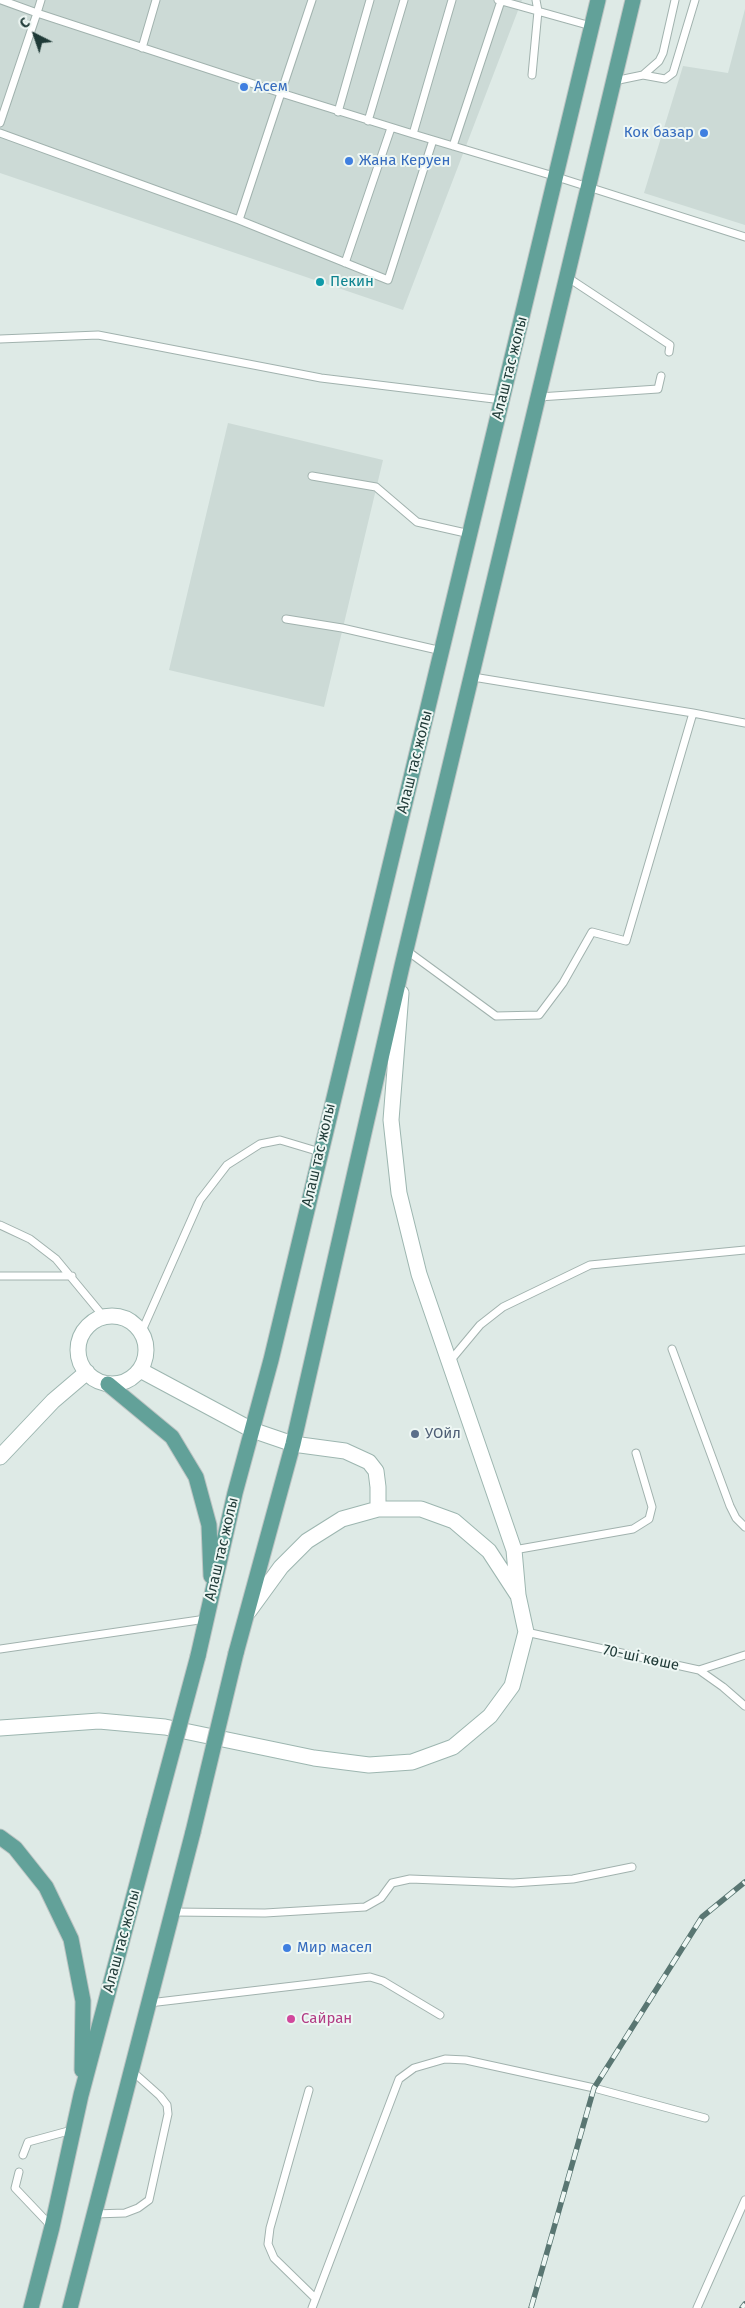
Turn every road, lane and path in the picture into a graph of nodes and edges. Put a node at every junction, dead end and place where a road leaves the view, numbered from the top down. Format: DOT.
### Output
graph roads {
  1 [pos="1,0"];
  2 [pos="41,0"];
  3 [pos="156,0"];
  4 [pos="312,0"];
  5 [pos="370,0"];
  6 [pos="404,0"];
  7 [pos="452,0"];
  8 [pos="499,0"];
  9 [pos="536,0"];
  10 [pos="598,0"];
  11 [pos="633,0"];
  12 [pos="675,0"];
  13 [pos="694,0"];
  14 [pos="538,11"];
  15 [pos="37,13"];
  16 [pos="591,26"];
  17 [pos="142,48"];
  18 [pos="643,75"];
  19 [pos="532,76"];
  20 [pos="614,81"];
  21 [pos="281,93"];
  22 [pos="338,112"];
  23 [pos="368,121"];
  24 [pos="0,123"];
  25 [pos="391,128"];
  26 [pos="0,133"];
  27 [pos="413,134"];
  28 [pos="434,140"];
  29 [pos="453,146"];
  30 [pos="556,177"];
  31 [pos="590,189"];
  32 [pos="239,220"];
  33 [pos="745,237"];
  34 [pos="345,263"];
  35 [pos="567,277"];
  36 [pos="0,338"];
  37 [pos="669,352"];
  38 [pos="661,376"];
  39 [pos="539,397"];
  40 [pos="502,400"];
  41 [pos="312,476"];
  42 [pos="470,534"];
  43 [pos="286,618"];
  44 [pos="442,651"];
  45 [pos="473,677"];
  46 [pos="693,713"];
  47 [pos="745,723"];
  48 [pos="406,950"];
  49 [pos="402,966"];
  50 [pos="320,1152"];
  51 [pos="0,1224"];
  52 [pos="745,1250"];
  53 [pos="0,1276"];
  54 [pos="72,1276"];
  55 [pos="104,1317"];
  56 [pos="141,1333"];
  57 [pos="672,1349"];
  58 [pos="450,1362"];
  59 [pos="140,1370"];
  60 [pos="86,1372"];
  61 [pos="108,1384"];
  62 [pos="252,1430"];
  63 [pos="294,1444"];
  64 [pos="636,1453"];
  65 [pos="0,1457"];
  66 [pos="378,1509"];
  67 [pos="745,1527"];
  68 [pos="514,1550"];
  69 [pos="518,1595"];
  70 [pos="211,1597"];
  71 [pos="249,1611"];
  72 [pos="206,1619"];
  73 [pos="526,1632"];
  74 [pos="0,1649"];
  75 [pos="745,1655"];
  76 [pos="698,1670"];
  77 [pos="745,1706"];
  78 [pos="0,1728"];
  79 [pos="0,1837"];
  80 [pos="632,1867"];
  81 [pos="173,1912"];
  82 [pos="149,2003"];
  83 [pos="440,2016"];
  84 [pos="132,2071"];
  85 [pos="309,2090"];
  86 [pos="81,2095"];
  87 [pos="705,2118"];
  88 [pos="75,2130"];
  89 [pos="24,2155"];
  90 [pos="19,2172"];
  91 [pos="745,2200"];
  92 [pos="94,2214"];
  93 [pos="52,2227"];
  94 [pos="316,2298"];
  95 [pos="31,2308"];
  96 [pos="70,2308"];
  97 [pos="312,2308"];
  98 [pos="697,2308"];
  1 -- 15 [label="lane"];
  2 -- 15 [label="lane"];
  3 -- 17 [label="lane"];
  4 -- 21 [label="lane"];
  5 -- 22 [label="lane"];
  6 -- 23 [label="lane"];
  7 -- 27 [label="lane"];
  8 -- 14 [label="lane"];
  8 -- 29 [label="lane"];
  9 -- 14 [label="lane"];
  10 -- 16 [label="main road, Алаш тас жолы"];
  11 -- 20 [label="main road"];
  12 -- 18 [label="lane"];
  13 -- 18 [label="lane"];
  14 -- 16 [label="lane"];
  14 -- 19 [label="lane"];
  15 -- 17 [label="lane"];
  15 -- 24 [label="lane"];
  16 -- 30 [label="main road, Алаш тас жолы"];
  17 -- 21 [label="lane"];
  18 -- 20 [label="lane"];
  20 -- 31 [label="main road"];
  21 -- 22 [label="lane"];
  21 -- 32 [label="lane"];
  22 -- 23 [label="lane"];
  23 -- 25 [label="lane"];
  25 -- 27 [label="lane"];
  25 -- 34 [label="lane"];
  26 -- 32 [label="lane"];
  27 -- 28 [label="lane"];
  28 -- 29 [label="lane"];
  28 -- 34 [label="lane"];
  29 -- 30 [label="lane"];
  30 -- 31 [label="lane"];
  30 -- 40 [label="main road, Алаш тас жолы"];
  31 -- 33 [label="lane"];
  31 -- 35 [label="main road"];
  32 -- 34 [label="lane"];
  35 -- 37 [label="lane"];
  35 -- 39 [label="main road"];
  36 -- 40 [label="lane"];
  38 -- 39 [label="lane"];
  39 -- 45 [label="main road"];
  40 -- 42 [label="main road, Алаш тас жолы"];
  41 -- 42 [label="lane"];
  42 -- 44 [label="main road, Алаш тас жолы"];
  43 -- 44 [label="lane"];
  44 -- 50 [label="main road, Алаш тас жолы"];
  45 -- 46 [label="lane"];
  45 -- 48 [label="main road"];
  46 -- 47 [label="lane"];
  46 -- 48 [label="lane"];
  48 -- 49 [label="main road"];
  49 -- 58 [label="main road"];
  49 -- 63 [label="main road"];
  50 -- 56 [label="lane"];
  50 -- 62 [label="main road, Алаш тас жолы"];
  51 -- 54 [label="lane"];
  52 -- 58 [label="lane"];
  53 -- 54 [label="lane"];
  54 -- 55 [label="lane"];
  55 -- 56 [label="main road"];
  55 -- 60 [label="main road"];
  56 -- 59 [label="main road"];
  57 -- 67 [label="lane"];
  58 -- 68 [label="main road"];
  59 -- 61 [label="main road"];
  59 -- 62 [label="main road"];
  60 -- 61 [label="main road"];
  60 -- 65 [label="main road"];
  61 -- 70 [label="main road"];
  62 -- 63 [label="main road"];
  62 -- 70 [label="main road, Алаш тас жолы"];
  63 -- 66 [label="main road"];
  63 -- 71 [label="main road"];
  64 -- 68 [label="lane"];
  66 -- 69 [label="main road"];
  66 -- 71 [label="main road"];
  68 -- 69 [label="main road"];
  69 -- 73 [label="main road"];
  70 -- 72 [label="main road, Алаш тас жолы"];
  71 -- 81 [label="main road, bridge"];
  72 -- 74 [label="lane"];
  72 -- 86 [label="main road, Алаш тас жолы, bridge"];
  73 -- 76 [label="lane, 70-ші көше"];
  73 -- 78 [label="main road"];
  75 -- 76 [label="lane"];
  76 -- 77 [label="lane, 70-ші көше"];
  79 -- 86 [label="main road"];
  80 -- 81 [label="lane"];
  81 -- 82 [label="main road"];
  82 -- 83 [label="lane"];
  82 -- 84 [label="main road"];
  84 -- 92 [label="main road"];
  84 -- 92 [label="lane"];
  85 -- 94 [label="lane"];
  86 -- 88 [label="main road, Алаш тас жолы"];
  87 -- 94 [label="lane"];
  88 -- 89 [label="lane"];
  88 -- 93 [label="main road, Алаш тас жолы"];
  90 -- 93 [label="lane"];
  91 -- 98 [label="lane"];
  92 -- 96 [label="main road"];
  93 -- 95 [label="main road, Алаш тас жолы"];
  94 -- 97 [label="lane"];
}
